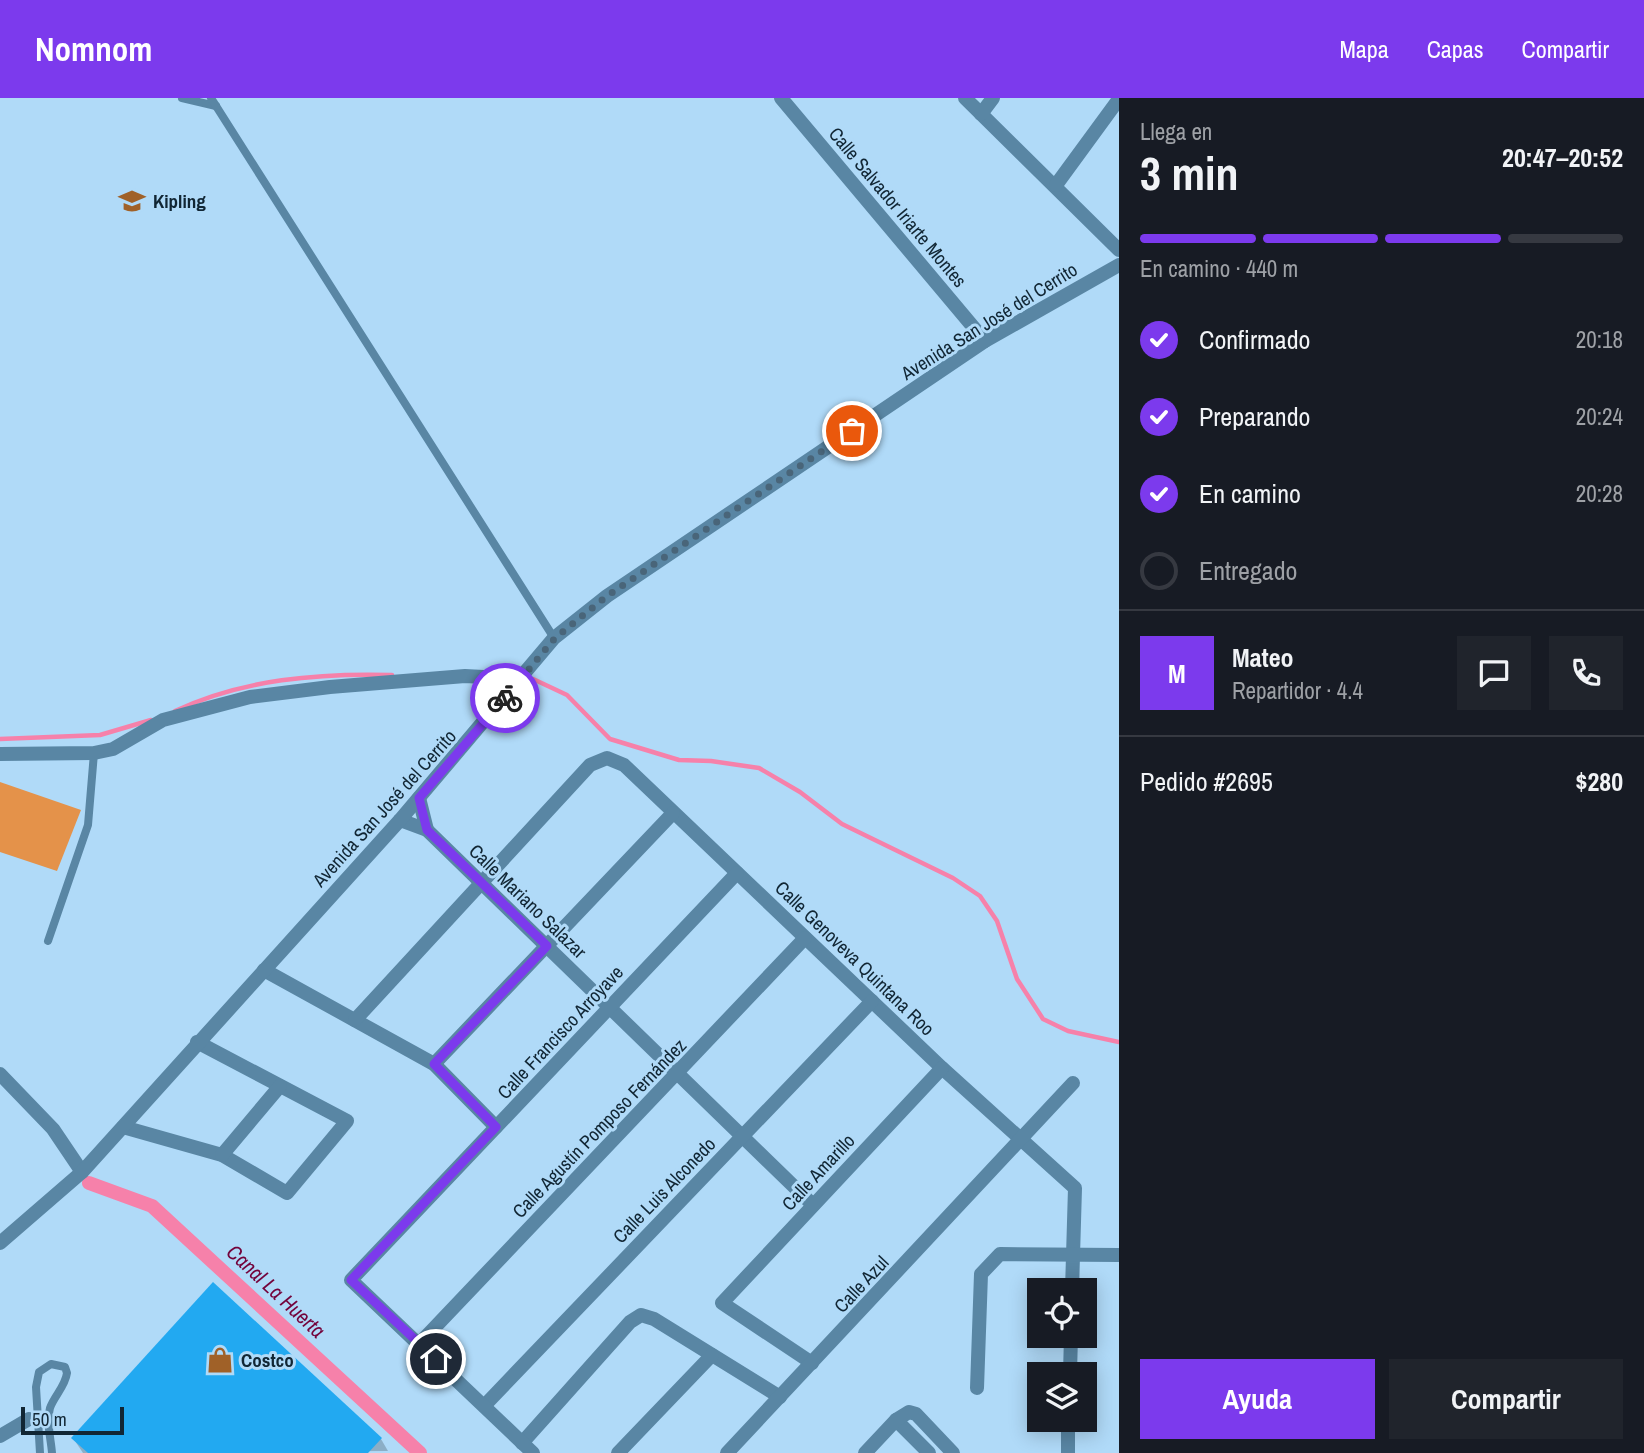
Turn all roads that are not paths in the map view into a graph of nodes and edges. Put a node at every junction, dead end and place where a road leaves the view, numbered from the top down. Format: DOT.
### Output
graph roads {
  1 [pos="182,98"];
  2 [pos="211,98"];
  3 [pos="781,98"];
  4 [pos="965,98"];
  5 [pos="993,98"];
  6 [pos="1119,99"];
  7 [pos="216,106"];
  8 [pos="981,114"];
  9 [pos="1056,185"];
  10 [pos="1119,250"];
  11 [pos="1119,265"];
  12 [pos="985,341"];
  13 [pos="555,638"];
  14 [pos="514,686"];
  15 [pos="94,753"];
  16 [pos="0,754"];
  17 [pos="419,798"];
  18 [pos="673,813"];
  19 [pos="400,820"];
  20 [pos="427,830"];
  21 [pos="737,873"];
  22 [pos="481,882"];
  23 [pos="805,938"];
  24 [pos="48,941"];
  25 [pos="547,946"];
  26 [pos="264,970"];
  27 [pos="872,1001"];
  28 [pos="610,1007"];
  29 [pos="355,1020"];
  30 [pos="197,1042"];
  31 [pos="434,1064"];
  32 [pos="942,1068"];
  33 [pos="677,1073"];
  34 [pos="0,1074"];
  35 [pos="1073,1083"];
  36 [pos="279,1086"];
  37 [pos="123,1127"];
  38 [pos="496,1127"];
  39 [pos="742,1136"];
  40 [pos="1022,1140"];
  41 [pos="222,1155"];
  42 [pos="82,1172"];
  43 [pos="813,1205"];
  44 [pos="0,1243"];
  45 [pos="1073,1255"];
  46 [pos="1119,1255"];
  47 [pos="1072,1278"];
  48 [pos="419,1343"];
  49 [pos="712,1355"];
  50 [pos="812,1363"];
  51 [pos="977,1388"];
  52 [pos="780,1397"];
  53 [pos="485,1405"];
  54 [pos="29,1419"];
  55 [pos="897,1420"];
  56 [pos="1069,1432"];
  57 [pos="0,1436"];
  58 [pos="527,1448"];
  59 [pos="40,1453"];
  60 [pos="52,1453"];
  61 [pos="618,1453"];
  62 [pos="727,1453"];
  63 [pos="865,1453"];
  64 [pos="929,1453"];
  65 [pos="953,1453"];
  66 [pos="1068,1453"];
  1 -- 7 [label="lane"];
  2 -- 7 [label="lane"];
  3 -- 12 [label="street, Calle Salvador Iriarte Montes"];
  4 -- 8 [label="street"];
  5 -- 8 [label="street"];
  6 -- 9 [label="street"];
  7 -- 13 [label="lane"];
  8 -- 9 [label="street"];
  9 -- 10 [label="street"];
  11 -- 12 [label="street, Avenida San José del Cerrito"];
  12 -- 13 [label="street, Avenida San José del Cerrito"];
  13 -- 14 [label="street, Avenida San José del Cerrito"];
  14 -- 15 [label="street"];
  14 -- 17 [label="street, Avenida San José del Cerrito"];
  15 -- 16 [label="street"];
  15 -- 24 [label="lane"];
  17 -- 19 [label="street, Avenida San José del Cerrito"];
  17 -- 20 [label="street"];
  18 -- 21 [label="street, Calle Genoveva Quintana Roo"];
  18 -- 22 [label="street, Calle Genoveva Quintana Roo"];
  18 -- 25 [label="street"];
  19 -- 20 [label="street, Calle Mariano Salazar"];
  19 -- 26 [label="street, Avenida San José del Cerrito"];
  20 -- 22 [label="street, Calle Mariano Salazar"];
  21 -- 23 [label="street, Calle Genoveva Quintana Roo"];
  21 -- 28 [label="street, Calle Francisco Arroyave"];
  22 -- 25 [label="street, Calle Mariano Salazar"];
  22 -- 29 [label="street"];
  23 -- 27 [label="street, Calle Genoveva Quintana Roo"];
  23 -- 33 [label="street, Calle Agustín Pomposo Fernández"];
  25 -- 28 [label="street, Calle Mariano Salazar"];
  25 -- 31 [label="street"];
  26 -- 29 [label="street"];
  26 -- 30 [label="street, Avenida San José del Cerrito"];
  27 -- 32 [label="street, Calle Genoveva Quintana Roo"];
  27 -- 39 [label="street, Calle Luis Alconedo"];
  28 -- 33 [label="street, Calle Mariano Salazar"];
  28 -- 38 [label="street, Calle Francisco Arroyave"];
  29 -- 31 [label="street"];
  30 -- 36 [label="street"];
  30 -- 37 [label="street, Avenida San José del Cerrito"];
  31 -- 38 [label="street"];
  32 -- 40 [label="street, Calle Genoveva Quintana Roo"];
  32 -- 43 [label="street, Calle Amarillo"];
  33 -- 39 [label="street, Calle Mariano Salazar"];
  33 -- 48 [label="street, Calle Agustín Pomposo Fernández"];
  34 -- 42 [label="street"];
  35 -- 40 [label="street, Calle Azul"];
  36 -- 41 [label="street"];
  36 -- 41 [label="street"];
  37 -- 41 [label="street"];
  37 -- 42 [label="street, Avenida San José del Cerrito"];
  38 -- 48 [label="street, Calle Francisco Arroyave"];
  39 -- 43 [label="street, Calle Mariano Salazar"];
  39 -- 53 [label="street, Calle Luis Alconedo"];
  40 -- 45 [label="street, Calle Genoveva Quintana Roo"];
  40 -- 50 [label="street, Calle Azul"];
  42 -- 44 [label="street, Avenida San José del Cerrito"];
  43 -- 50 [label="street, Calle Amarillo"];
  45 -- 46 [label="street"];
  45 -- 47 [label="street"];
  45 -- 51 [label="street"];
  48 -- 53 [label="street, Calle Francisco Arroyave"];
  49 -- 52 [label="street"];
  49 -- 58 [label="street"];
  49 -- 61 [label="street"];
  50 -- 52 [label="street, Calle Azul"];
  52 -- 62 [label="street, Calle Azul"];
  53 -- 58 [label="street, Calle Francisco Arroyave"];
  54 -- 57 [label="street"];
  55 -- 63 [label="street"];
  55 -- 64 [label="street"];
  55 -- 65 [label="street"];
  56 -- 66 [label="street"];
  59 -- 60 [label="lane"];
}
